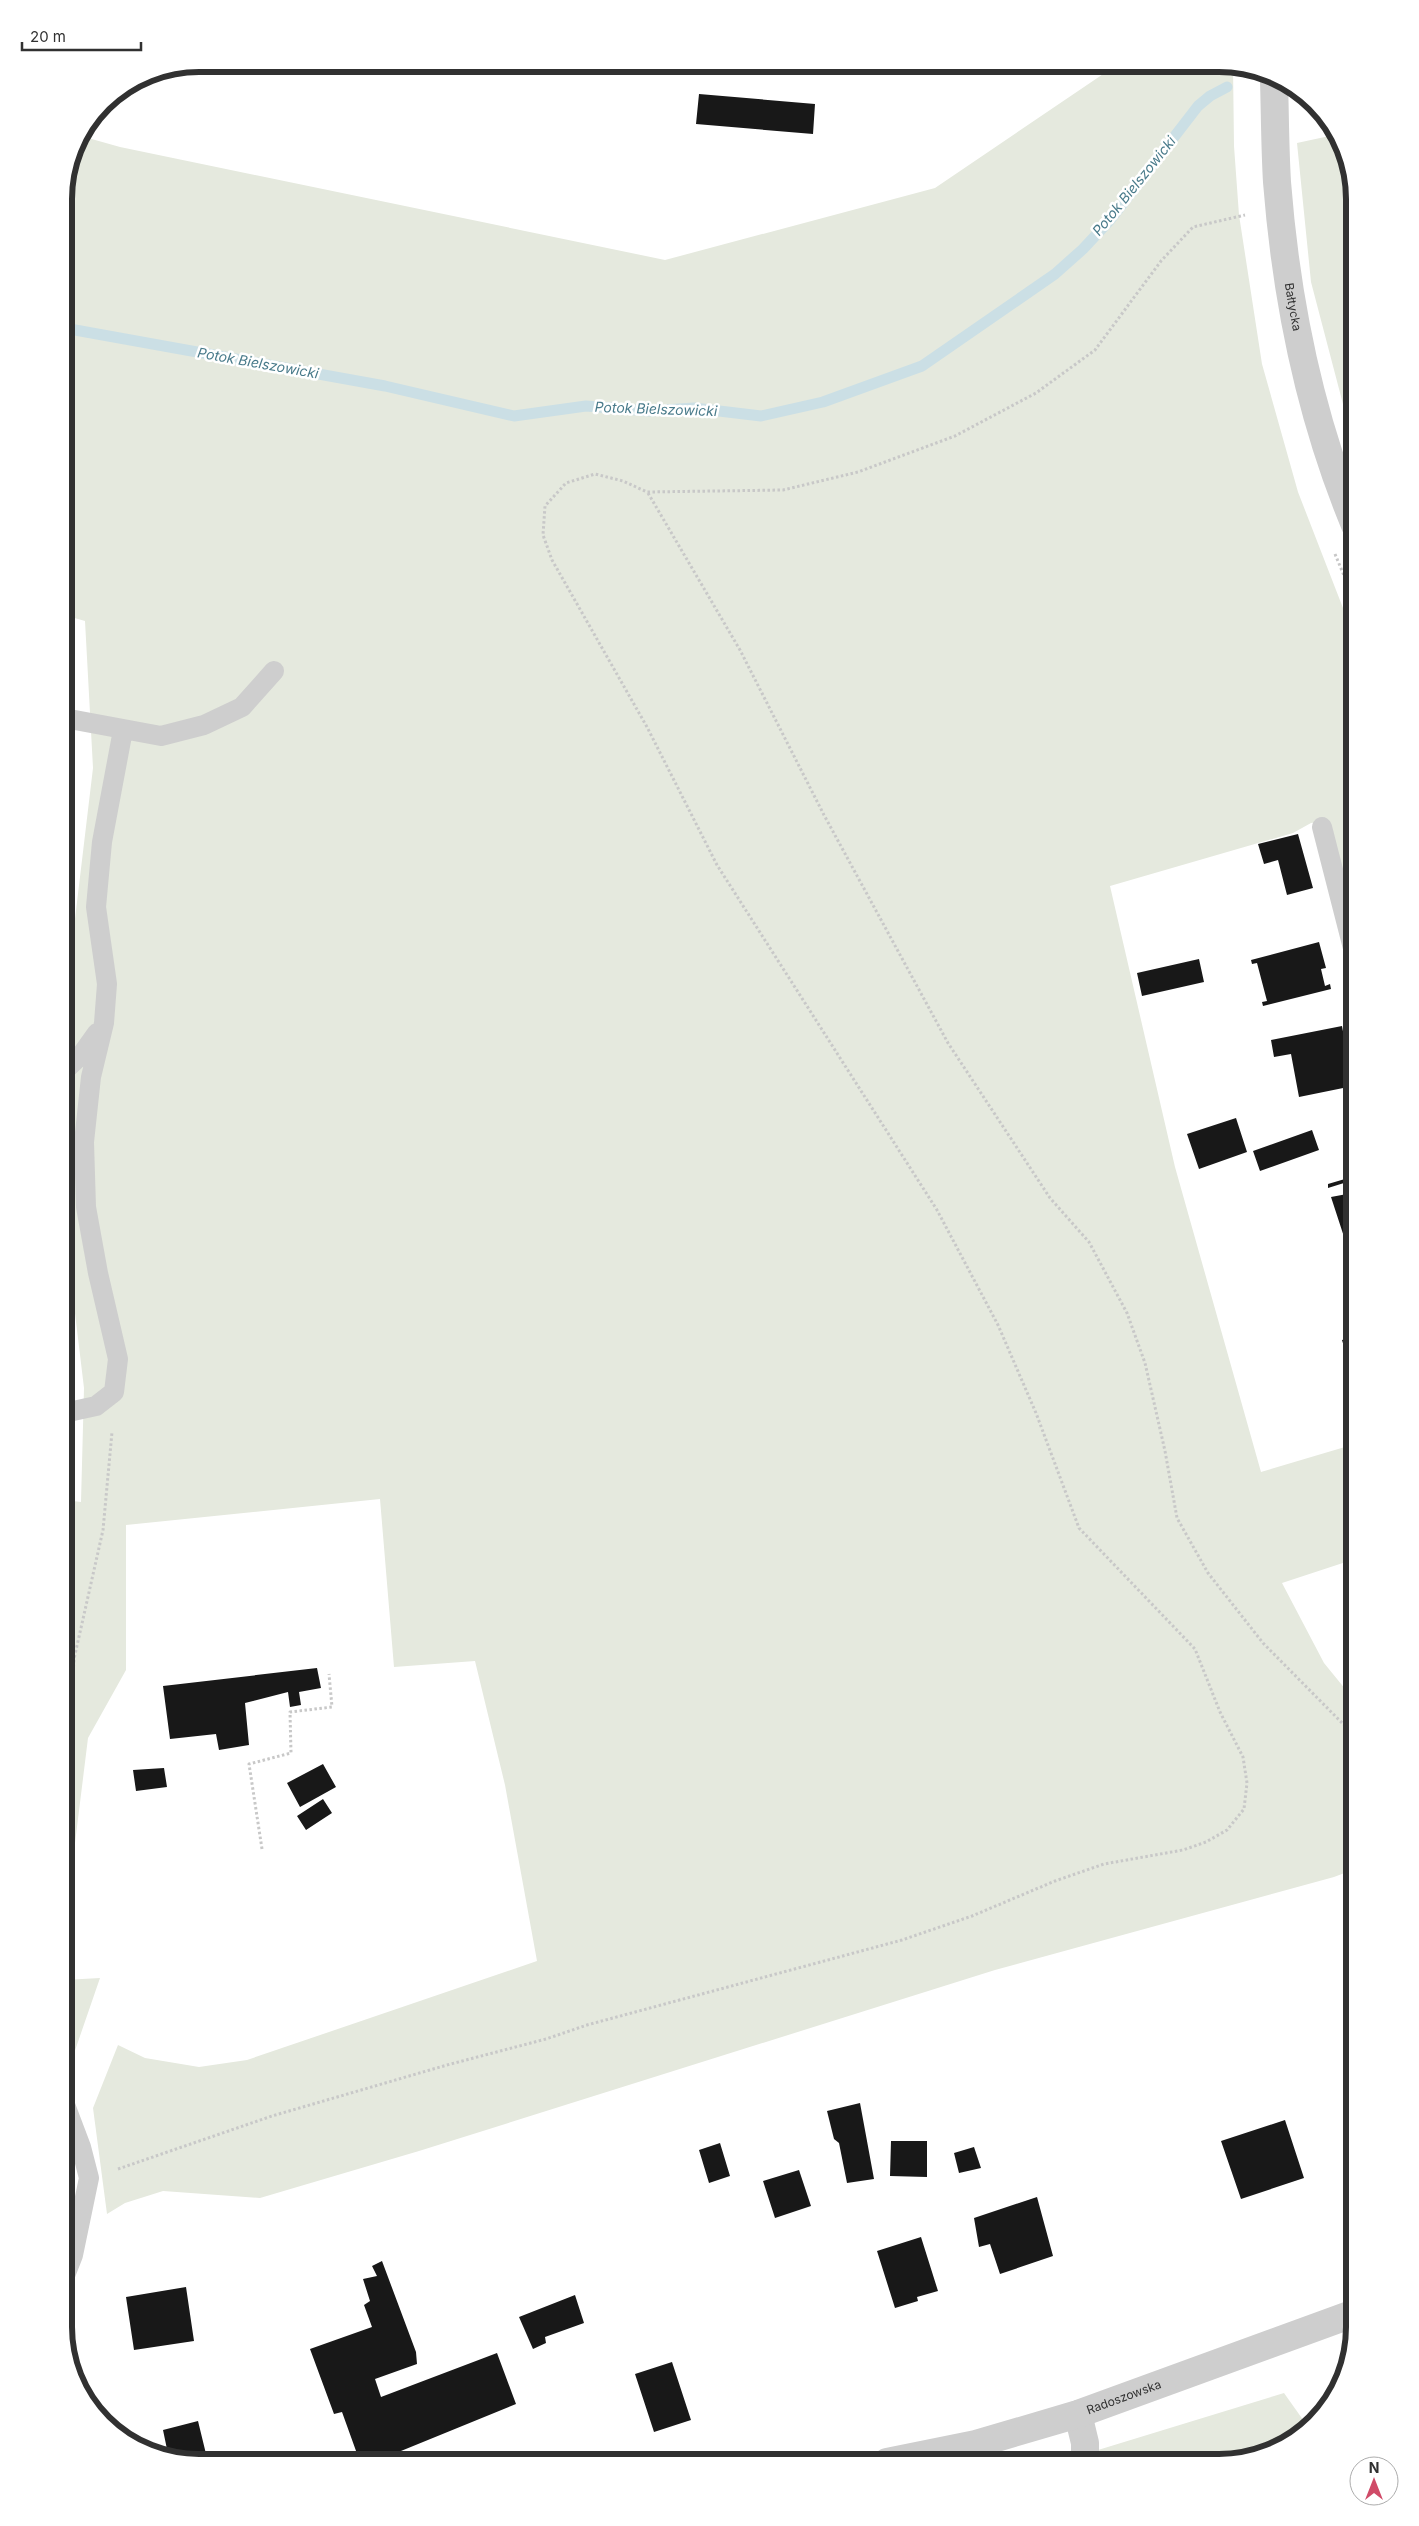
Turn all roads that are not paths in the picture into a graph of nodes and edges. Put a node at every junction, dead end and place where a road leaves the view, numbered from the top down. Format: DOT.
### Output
graph roads {
  1 [pos="1274,86"];
  2 [pos="1346,502"];
  3 [pos="274,671"];
  4 [pos="73,720"];
  5 [pos="123,730"];
  6 [pos="1322,827"];
  7 [pos="1346,921"];
  8 [pos="104,1023"];
  9 [pos="73,1063"];
  10 [pos="72,1411"];
  11 [pos="72,2123"];
  12 [pos="72,2257"];
  13 [pos="1346,2317"];
  14 [pos="1078,2414"];
  15 [pos="928,2454"];
  16 [pos="1085,2454"];
  1 -- 2 [label="street, Bałtycka"];
  3 -- 5 [label="lane"];
  4 -- 5 [label="lane"];
  5 -- 8 [label="lane"];
  6 -- 7 [label="lane"];
  8 -- 9 [label="lane"];
  8 -- 10 [label="lane"];
  11 -- 12 [label="lane"];
  13 -- 14 [label="street, Radoszowska"];
  14 -- 15 [label="street, Radoszowska"];
  14 -- 16 [label="street"];
}
